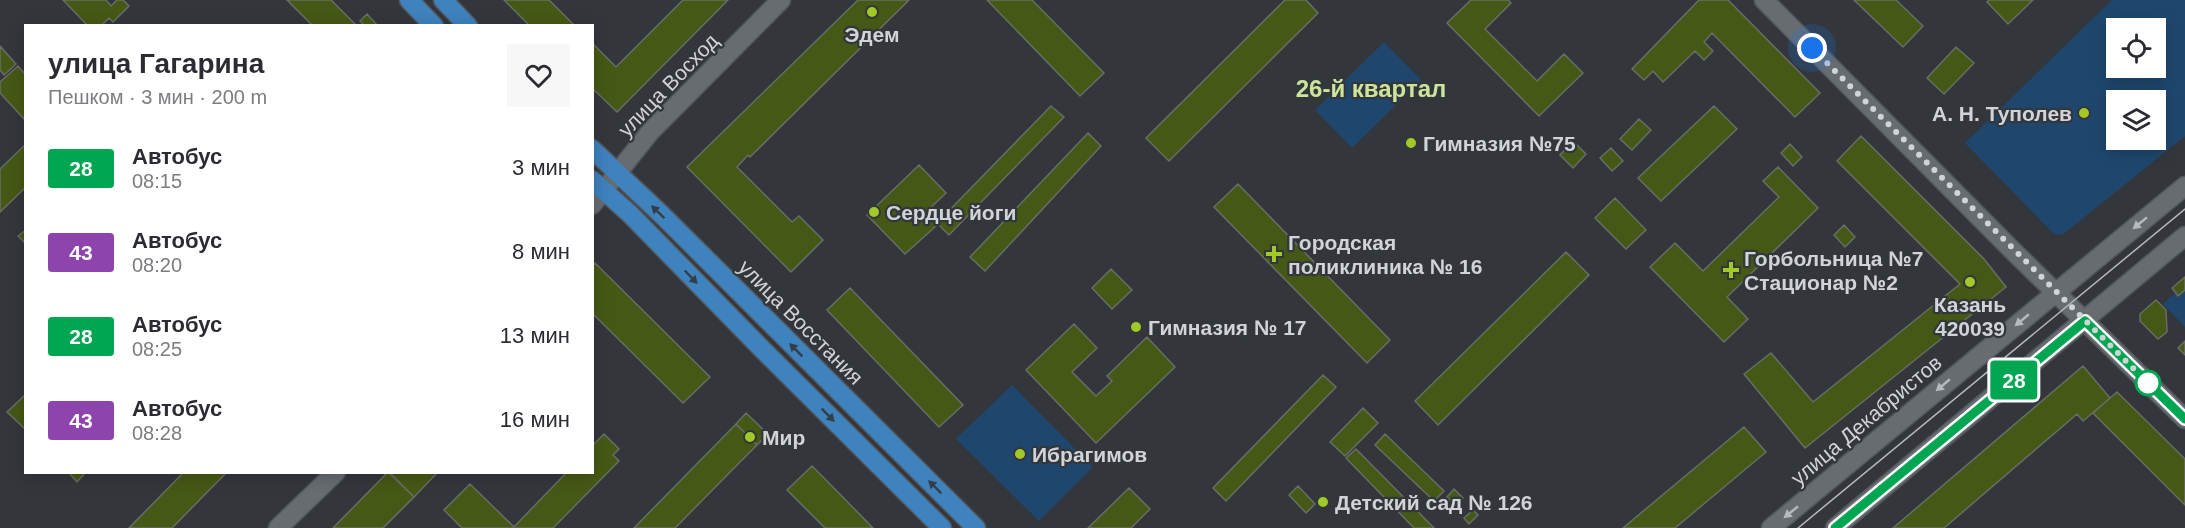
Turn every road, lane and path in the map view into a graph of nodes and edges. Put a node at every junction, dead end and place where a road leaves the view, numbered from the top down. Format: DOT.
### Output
graph roads {
  1 [pos="409,0"];
  2 [pos="443,0"];
  3 [pos="782,0"];
  4 [pos="1764,0"];
  5 [pos="432,24"];
  6 [pos="466,24"];
  7 [pos="594,151"];
  8 [pos="618,173"];
  9 [pos="599,185"];
  10 [pos="2185,186"];
  11 [pos="594,200"];
  12 [pos="2185,236"];
  13 [pos="2055,292"];
  14 [pos="2085,321"];
  15 [pos="2185,419"];
  16 [pos="334,474"];
  17 [pos="278,528"];
  18 [pos="942,528"];
  19 [pos="976,528"];
  20 [pos="1771,528"];
  21 [pos="1835,528"];
  1 -- 5 [label="main road"];
  2 -- 6 [label="main road"];
  3 -- 8 [label="main road, улица Восход"];
  4 -- 13 [label="main road"];
  7 -- 8 [label="main road, улица Восстания"];
  8 -- 9 [label="main road, улица Восход"];
  19 -- 8 [label="main road, улица Восстания, one-way"];
  9 -- 11 [label="main road, улица Восход"];
  9 -- 18 [label="main road, one-way"];
  10 -- 13 [label="main road, улица Декабристов, one-way"];
  12 -- 14 [label="main road"];
  13 -- 14 [label="main road"];
  13 -- 20 [label="main road, улица Декабристов, one-way"];
  14 -- 15 [label="main road"];
  14 -- 21 [label="main road"];
  16 -- 17 [label="main road"];
}
